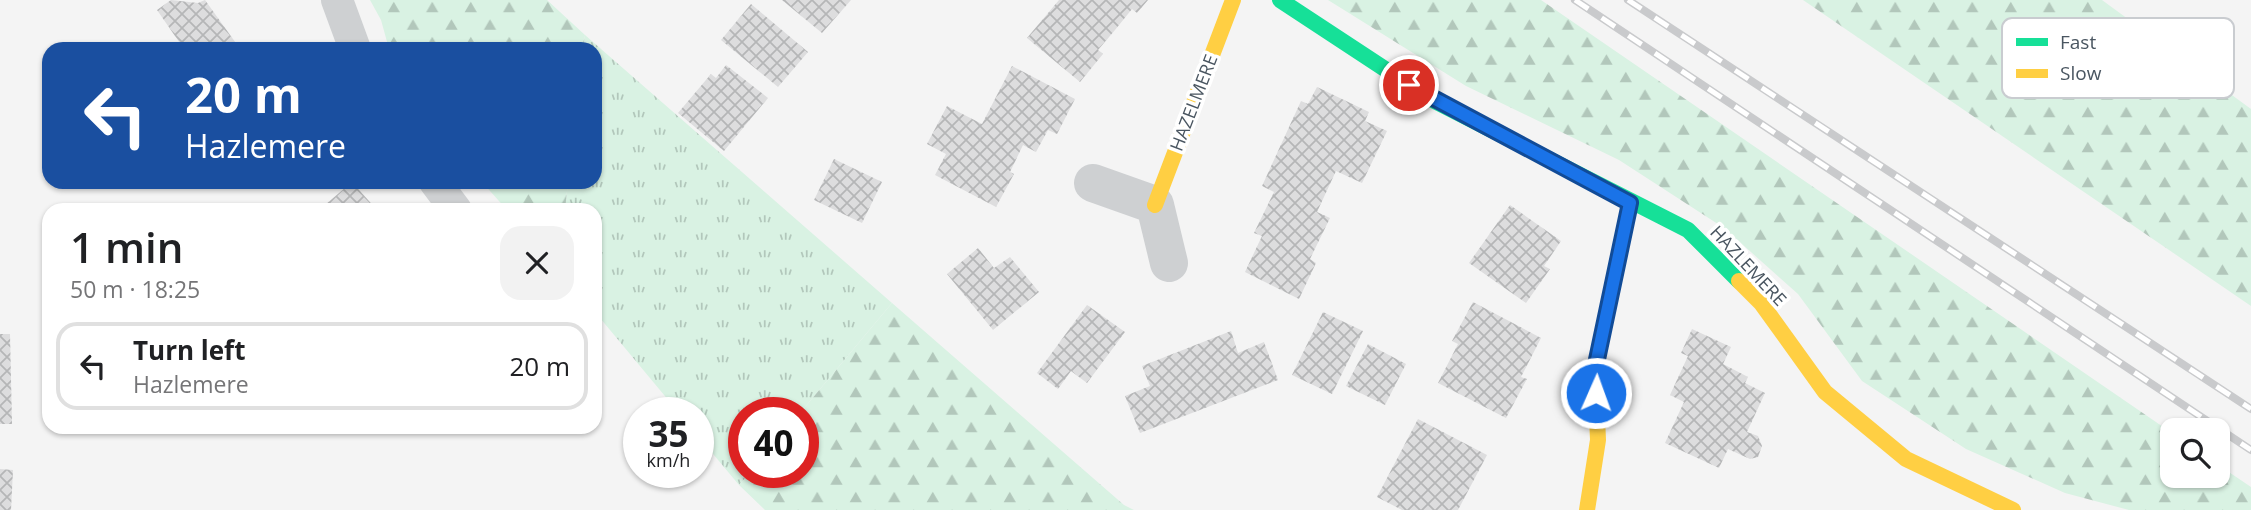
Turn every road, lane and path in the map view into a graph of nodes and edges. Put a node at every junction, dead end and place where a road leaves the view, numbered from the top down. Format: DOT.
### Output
graph roads {
  1 [pos="337,0"];
  2 [pos="1233,0"];
  3 [pos="1280,0"];
  4 [pos="352,42"];
  5 [pos="1093,183"];
  6 [pos="1630,203"];
  7 [pos="1155,205"];
  8 [pos="1169,263"];
  9 [pos="1587,510"];
  10 [pos="2013,510"];
  1 -- 4 [label="lane"];
  2 -- 7 [label="street, HAZELMERE"];
  3 -- 6 [label="street, HAZLEMERE"];
  5 -- 7 [label="street"];
  6 -- 9 [label="street"];
  6 -- 10 [label="street, HAZLEMERE"];
  7 -- 8 [label="street"];
}
